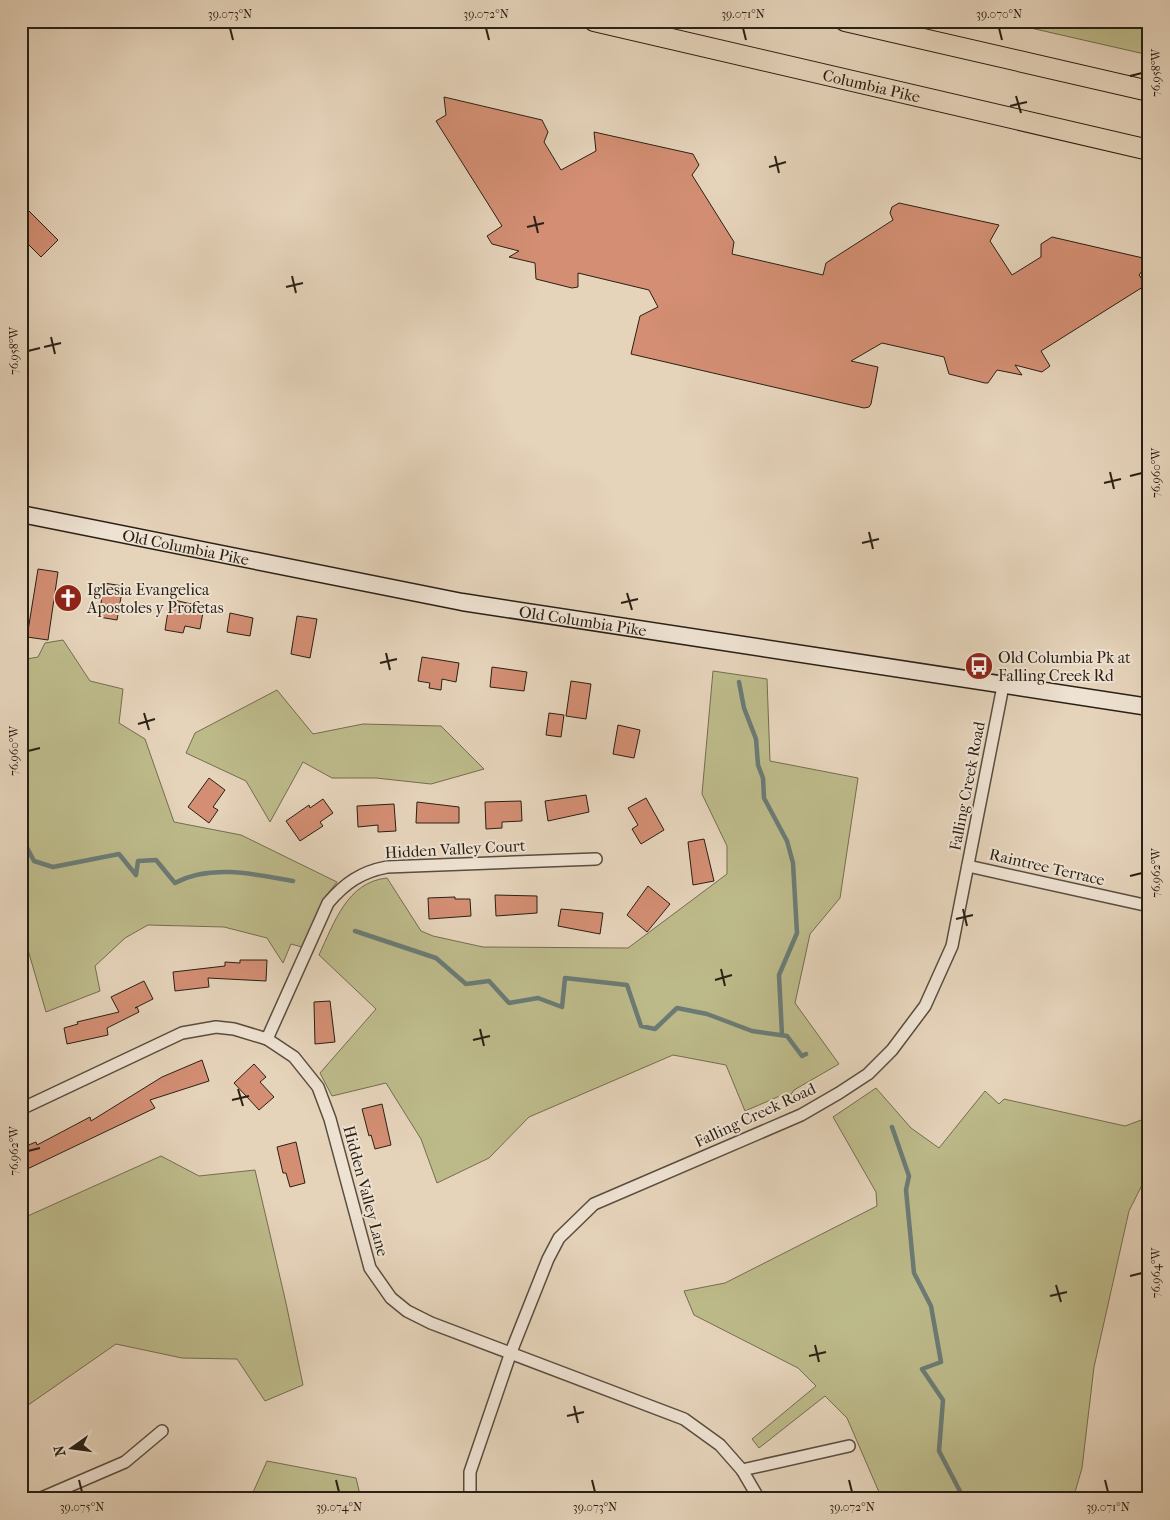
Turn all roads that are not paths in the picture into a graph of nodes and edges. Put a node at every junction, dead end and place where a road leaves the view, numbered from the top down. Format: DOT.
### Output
graph roads {
  1 [pos="594,21"];
  2 [pos="845,21"];
  3 [pos="1149,91"];
  4 [pos="1149,150"];
  5 [pos="21,514"];
  6 [pos="1003,686"];
  7 [pos="1149,707"];
  8 [pos="596,859"];
  9 [pos="968,866"];
  10 [pos="1149,906"];
  11 [pos="266,1039"];
  12 [pos="21,1109"];
  13 [pos="511,1352"];
  14 [pos="162,1431"];
  15 [pos="849,1446"];
  16 [pos="742,1470"];
  17 [pos="39,1499"];
  18 [pos="470,1499"];
  19 [pos="759,1499"];
  1 -- 4 [label="highway, Columbia Pike"];
  2 -- 3 [label="highway"];
  5 -- 6 [label="main road, Old Columbia Pike"];
  6 -- 7 [label="main road, Old Columbia Pike"];
  6 -- 9 [label="street, Falling Creek Road"];
  8 -- 11 [label="street, Hidden Valley Court"];
  9 -- 10 [label="street, Raintree Terrace"];
  9 -- 13 [label="street, Falling Creek Road"];
  11 -- 12 [label="street, Hidden Valley Lane"];
  11 -- 13 [label="street, Hidden Valley Lane"];
  13 -- 16 [label="street, Hidden Valley Lane"];
  13 -- 18 [label="street, Falling Creek Road"];
  14 -- 17 [label="street"];
  15 -- 16 [label="street"];
  16 -- 19 [label="street, Hidden Valley Lane"];
}
